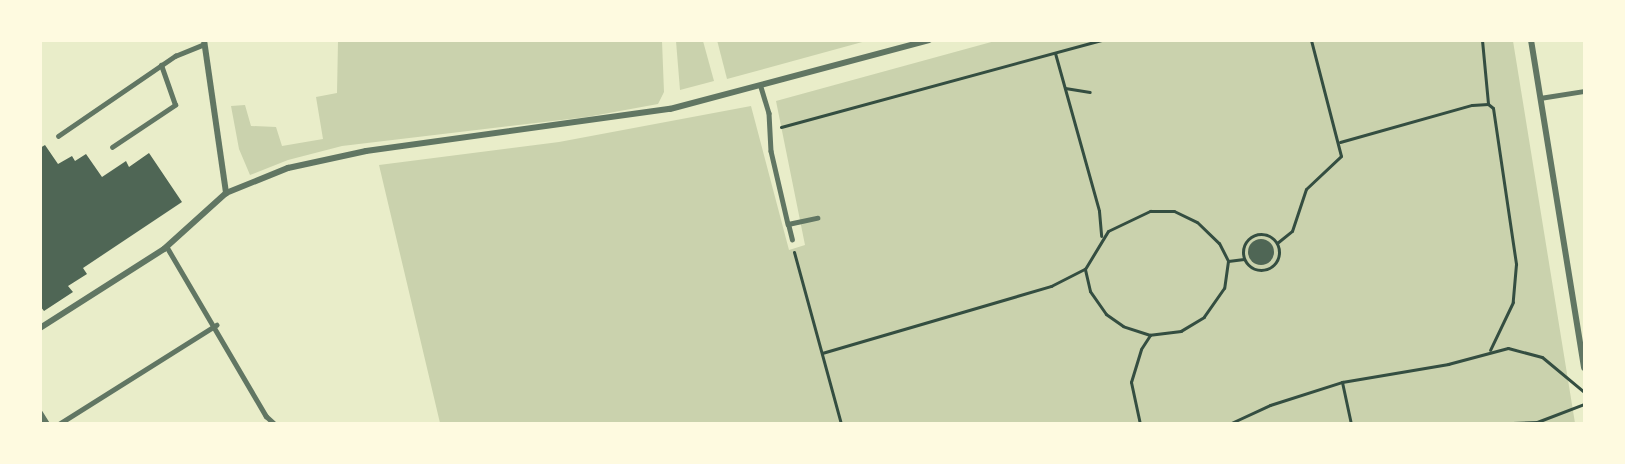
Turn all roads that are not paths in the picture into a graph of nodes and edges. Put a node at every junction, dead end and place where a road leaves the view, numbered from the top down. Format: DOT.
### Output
graph roads {
  1 [pos="929,40"];
  2 [pos="1531,40"];
  3 [pos="204,42"];
  4 [pos="161,65"];
  5 [pos="761,87"];
  6 [pos="1584,91"];
  7 [pos="1540,98"];
  8 [pos="58,136"];
  9 [pos="112,147"];
  10 [pos="226,193"];
  11 [pos="817,218"];
  12 [pos="788,224"];
  13 [pos="792,240"];
  14 [pos="167,247"];
  15 [pos="216,325"];
  16 [pos="40,328"];
  17 [pos="1582,334"];
  18 [pos="1584,368"];
  19 [pos="40,413"];
  20 [pos="47,423"];
  21 [pos="59,423"];
  22 [pos="275,423"];
  1 -- 5 [label="street"];
  2 -- 7 [label="street"];
  3 -- 4 [label="lane"];
  3 -- 10 [label="street"];
  4 -- 8 [label="lane"];
  4 -- 9 [label="lane"];
  5 -- 10 [label="street"];
  5 -- 12 [label="lane"];
  6 -- 7 [label="lane"];
  7 -- 17 [label="street"];
  10 -- 14 [label="street"];
  11 -- 12 [label="lane"];
  12 -- 13 [label="lane"];
  14 -- 15 [label="lane"];
  14 -- 16 [label="street"];
  15 -- 21 [label="lane"];
  15 -- 22 [label="lane"];
  17 -- 18 [label="street"];
  19 -- 20 [label="street"];
}
